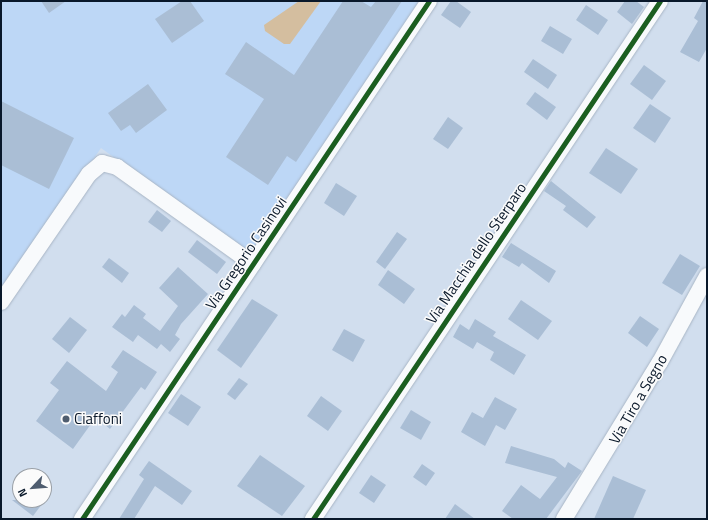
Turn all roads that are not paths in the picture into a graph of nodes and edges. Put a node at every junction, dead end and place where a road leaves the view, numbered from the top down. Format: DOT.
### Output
graph roads {
  1 [pos="429,1"];
  2 [pos="660,1"];
  3 [pos="253,264"];
  4 [pos="707,276"];
  5 [pos="1,302"];
  6 [pos="82,519"];
  7 [pos="312,519"];
  8 [pos="564,519"];
  1 -- 3 [label="street, Via Gregorio Casinovi"];
  2 -- 7 [label="street, Via Macchia dello Sterparo"];
  3 -- 5 [label="street"];
  3 -- 6 [label="street, Via Gregorio Casinovi"];
  4 -- 8 [label="street, Via Tiro a Segno"];
}
